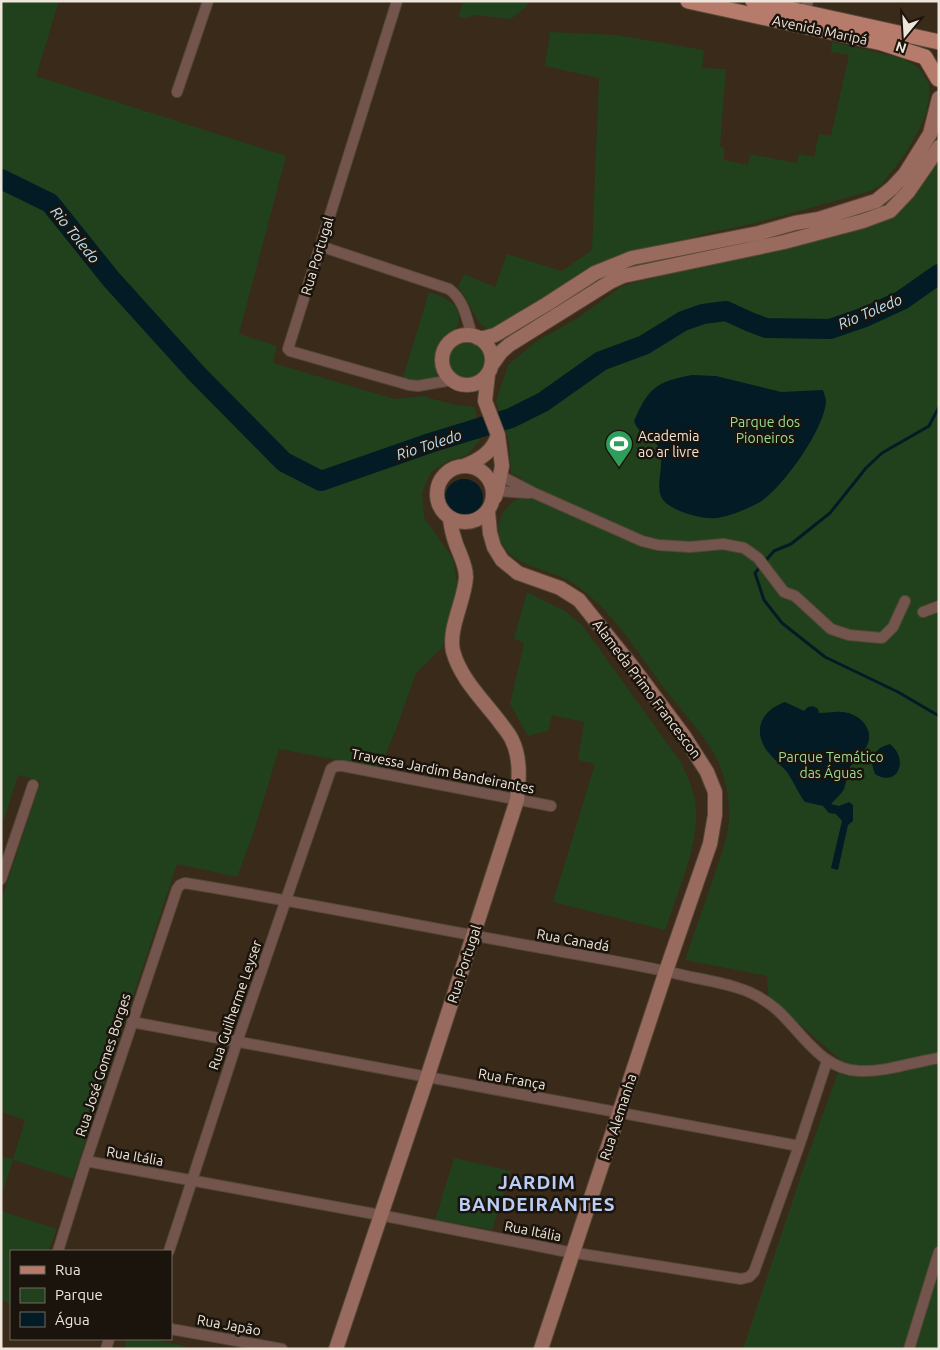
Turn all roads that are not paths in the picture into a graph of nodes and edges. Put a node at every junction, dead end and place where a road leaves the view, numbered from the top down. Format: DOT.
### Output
graph roads {
  1 [pos="208,1"];
  2 [pos="397,1"];
  3 [pos="688,1"];
  4 [pos="753,1"];
  5 [pos="807,7"];
  6 [pos="939,42"];
  7 [pos="938,78"];
  8 [pos="177,92"];
  9 [pos="939,98"];
  10 [pos="939,147"];
  11 [pos="320,246"];
  12 [pos="475,337"];
  13 [pos="490,370"];
  14 [pos="452,380"];
  15 [pos="467,385"];
  16 [pos="487,407"];
  17 [pos="497,434"];
  18 [pos="464,466"];
  19 [pos="501,476"];
  20 [pos="534,493"];
  21 [pos="493,501"];
  22 [pos="450,518"];
  23 [pos="905,601"];
  24 [pos="939,606"];
  25 [pos="923,612"];
  26 [pos="331,770"];
  27 [pos="33,785"];
  28 [pos="517,800"];
  29 [pos="551,806"];
  30 [pos="1,879"];
  31 [pos="177,889"];
  32 [pos="286,900"];
  33 [pos="474,935"];
  34 [pos="666,971"];
  35 [pos="132,1022"];
  36 [pos="237,1042"];
  37 [pos="939,1058"];
  38 [pos="827,1061"];
  39 [pos="427,1078"];
  40 [pos="620,1113"];
  41 [pos="798,1146"];
  42 [pos="86,1161"];
  43 [pos="192,1180"];
  44 [pos="380,1215"];
  45 [pos="58,1250"];
  46 [pos="169,1250"];
  47 [pos="939,1252"];
  48 [pos="573,1253"];
  49 [pos="172,1329"];
  50 [pos="282,1349"];
  51 [pos="336,1349"];
  52 [pos="541,1349"];
  53 [pos="909,1349"];
  1 -- 8 [label="street"];
  2 -- 11 [label="street, Rua Portugal"];
  3 -- 7 [label="main road, Avenida Maripá"];
  4 -- 5 [label="main road, Avenida Maripá"];
  5 -- 6 [label="main road, Avenida Maripá"];
  9 -- 12 [label="street"];
  10 -- 13 [label="street"];
  11 -- 12 [label="street"];
  11 -- 14 [label="street, Rua Portugal"];
  12 -- 13 [label="street"];
  12 -- 14 [label="street"];
  13 -- 15 [label="street"];
  13 -- 16 [label="street"];
  14 -- 15 [label="street"];
  15 -- 16 [label="street"];
  16 -- 17 [label="street"];
  17 -- 18 [label="street"];
  17 -- 19 [label="street"];
  18 -- 21 [label="street"];
  18 -- 22 [label="street"];
  19 -- 20 [label="street"];
  19 -- 21 [label="street"];
  20 -- 21 [label="street"];
  20 -- 23 [label="street"];
  21 -- 22 [label="street"];
  21 -- 34 [label="street, Alameda Primo Francescon"];
  22 -- 28 [label="street, Rua Portugal"];
  24 -- 25 [label="street"];
  26 -- 28 [label="street, Travessa Jardim Bandeirantes"];
  26 -- 32 [label="street, Rua Guilherme Leyser"];
  27 -- 30 [label="street"];
  28 -- 29 [label="street, Travessa Jardim Bandeirantes"];
  28 -- 33 [label="street, Rua Portugal"];
  31 -- 32 [label="street, Rua Canadá"];
  31 -- 35 [label="street, Rua José Gomes Borges"];
  32 -- 33 [label="street, Rua Canadá"];
  32 -- 36 [label="street, Rua Guilherme Leyser"];
  33 -- 34 [label="street, Rua Canadá"];
  33 -- 39 [label="street, Rua Portugal"];
  34 -- 38 [label="street, Rua Canadá"];
  34 -- 40 [label="street, Rua Alemanha"];
  35 -- 36 [label="street, Rua França"];
  35 -- 42 [label="street, Rua José Gomes Borges"];
  36 -- 39 [label="street, Rua França"];
  36 -- 43 [label="street, Rua Guilherme Leyser"];
  37 -- 38 [label="street, Rua Canadá"];
  38 -- 41 [label="street"];
  39 -- 40 [label="street, Rua França"];
  39 -- 44 [label="street, Rua Portugal"];
  40 -- 41 [label="street, Rua França"];
  40 -- 48 [label="street, Rua Alemanha"];
  41 -- 48 [label="street, Rua Itália"];
  42 -- 43 [label="street, Rua Itália"];
  42 -- 45 [label="street, Rua José Gomes Borges"];
  43 -- 44 [label="street, Rua Itália"];
  43 -- 46 [label="street, Rua Guilherme Leyser"];
  44 -- 48 [label="street, Rua Itália"];
  44 -- 51 [label="street, Rua Portugal"];
  47 -- 53 [label="street"];
  48 -- 52 [label="street, Rua Alemanha"];
  49 -- 50 [label="street, Rua Japão"];
}
